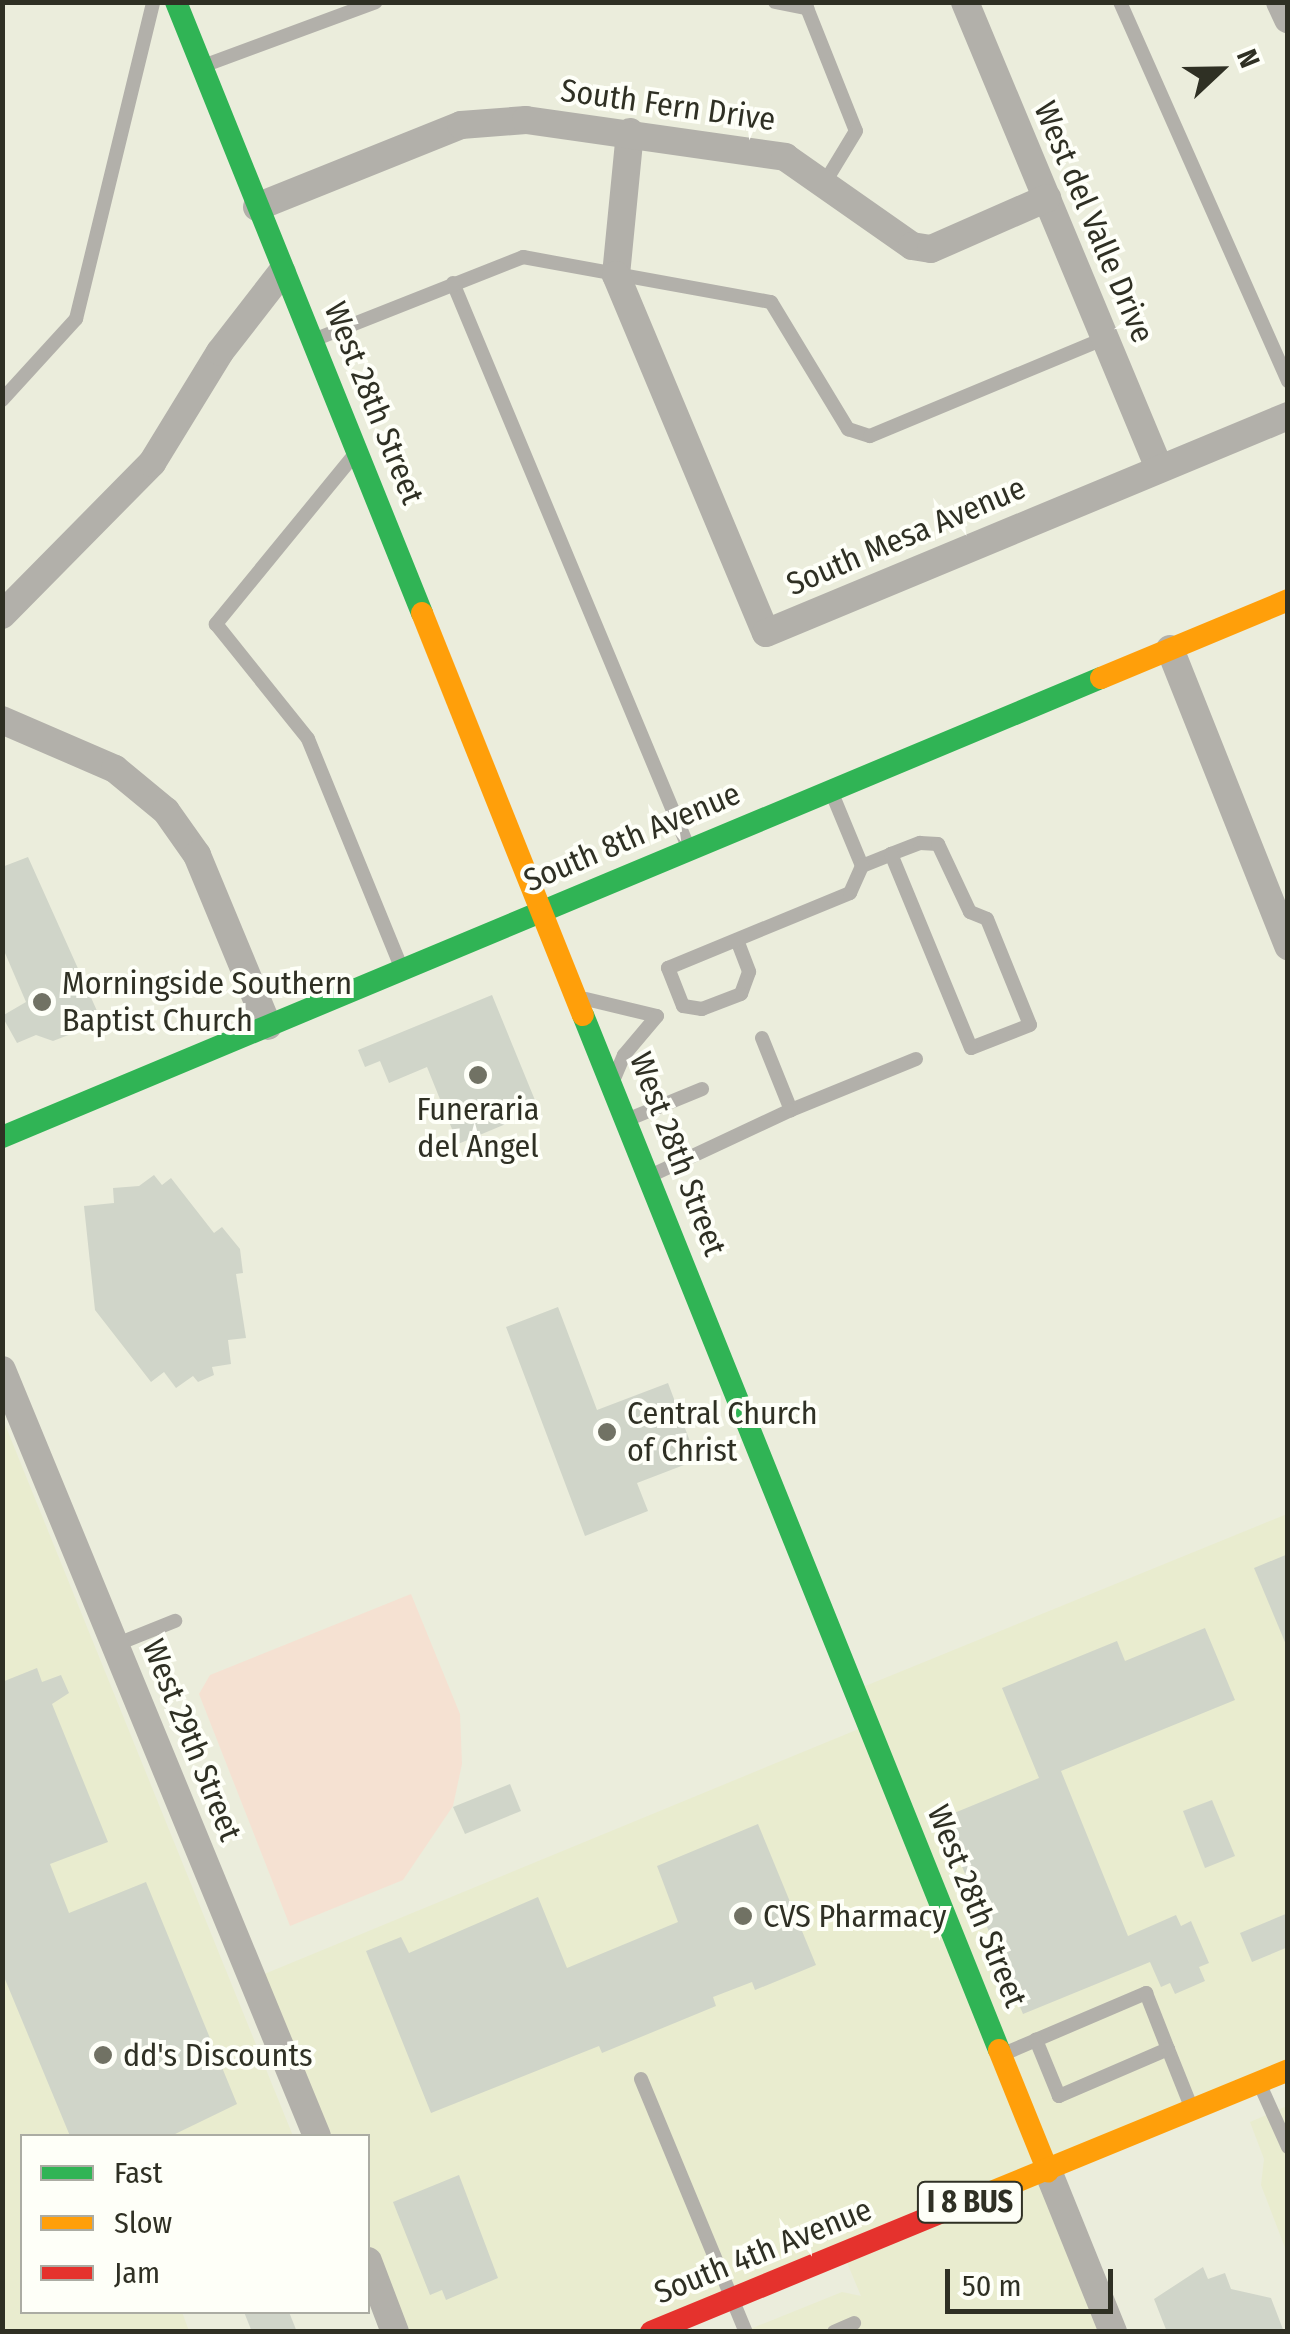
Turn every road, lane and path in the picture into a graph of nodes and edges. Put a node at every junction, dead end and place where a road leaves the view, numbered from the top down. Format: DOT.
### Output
graph roads {
  1 [pos="153,2"];
  2 [pos="176,2"];
  3 [pos="376,2"];
  4 [pos="774,2"];
  5 [pos="964,2"];
  6 [pos="1120,2"];
  7 [pos="1280,2"];
  8 [pos="1288,20"];
  9 [pos="202,66"];
  10 [pos="630,132"];
  11 [pos="824,182"];
  12 [pos="1047,198"];
  13 [pos="257,207"];
  14 [pos="282,272"];
  15 [pos="616,276"];
  16 [pos="453,283"];
  17 [pos="1104,338"];
  18 [pos="310,341"];
  19 [pos="1288,382"];
  20 [pos="2,400"];
  21 [pos="1288,416"];
  22 [pos="356,454"];
  23 [pos="1158,468"];
  24 [pos="1288,600"];
  25 [pos="2,615"];
  26 [pos="1170,649"];
  27 [pos="2,720"];
  28 [pos="830,790"];
  29 [pos="689,849"];
  30 [pos="891,854"];
  31 [pos="862,866"];
  32 [pos="546,908"];
  33 [pos="737,940"];
  34 [pos="1288,946"];
  35 [pos="402,969"];
  36 [pos="580,996"];
  37 [pos="682,1006"];
  38 [pos="657,1016"];
  39 [pos="268,1026"];
  40 [pos="762,1038"];
  41 [pos="916,1059"];
  42 [pos="613,1081"];
  43 [pos="702,1089"];
  44 [pos="791,1110"];
  45 [pos="628,1120"];
  46 [pos="2,1137"];
  47 [pos="649,1176"];
  48 [pos="2,1370"];
  49 [pos="175,1620"];
  50 [pos="116,1645"];
  51 [pos="1036,2040"];
  52 [pos="1168,2049"];
  53 [pos="1000,2056"];
  54 [pos="1288,2070"];
  55 [pos="641,2079"];
  56 [pos="1258,2082"];
  57 [pos="1193,2110"];
  58 [pos="316,2134"];
  59 [pos="1288,2147"];
  60 [pos="1048,2171"];
  61 [pos="370,2266"];
  62 [pos="733,2298"];
  63 [pos="854,2324"];
  64 [pos="396,2332"];
  65 [pos="651,2332"];
  66 [pos="746,2332"];
  67 [pos="834,2332"];
  68 [pos="1113,2332"];
  1 -- 20 [label="lane"];
  2 -- 9 [label="street, West 28th Street"];
  3 -- 9 [label="lane"];
  4 -- 11 [label="lane"];
  5 -- 12 [label="street, West del Valle Drive"];
  6 -- 19 [label="lane"];
  7 -- 8 [label="street"];
  9 -- 13 [label="street, West 28th Street"];
  10 -- 11 [label="street, South Fern Drive"];
  10 -- 13 [label="street, South Fern Drive"];
  10 -- 15 [label="street, South Mesa Avenue"];
  11 -- 12 [label="street, South Fern Drive"];
  12 -- 17 [label="street, West del Valle Drive"];
  13 -- 14 [label="street, West 28th Street"];
  14 -- 18 [label="street, West 28th Street"];
  14 -- 25 [label="street"];
  15 -- 16 [label="lane"];
  15 -- 17 [label="lane"];
  15 -- 23 [label="street, South Mesa Avenue"];
  16 -- 18 [label="lane"];
  16 -- 29 [label="lane"];
  17 -- 23 [label="street, West del Valle Drive"];
  18 -- 22 [label="street, West 28th Street"];
  21 -- 23 [label="street, South Mesa Avenue"];
  22 -- 32 [label="street, West 28th Street"];
  22 -- 35 [label="lane"];
  24 -- 26 [label="street, South 8th Avenue"];
  26 -- 28 [label="street, South 8th Avenue"];
  26 -- 34 [label="street"];
  27 -- 39 [label="street"];
  28 -- 29 [label="street, South 8th Avenue"];
  28 -- 31 [label="lane"];
  29 -- 32 [label="street, South 8th Avenue"];
  30 -- 30 [label="lane"];
  30 -- 31 [label="lane"];
  31 -- 33 [label="lane"];
  32 -- 35 [label="street, South 8th Avenue"];
  32 -- 36 [label="street, West 28th Street"];
  33 -- 37 [label="lane"];
  33 -- 37 [label="lane"];
  35 -- 39 [label="street, South 8th Avenue"];
  36 -- 38 [label="lane"];
  36 -- 42 [label="street, West 28th Street"];
  37 -- 38 [label="lane"];
  38 -- 42 [label="lane"];
  39 -- 46 [label="street, South 8th Avenue"];
  40 -- 44 [label="lane"];
  41 -- 44 [label="lane"];
  42 -- 45 [label="street, West 28th Street"];
  43 -- 45 [label="lane"];
  44 -- 47 [label="lane"];
  45 -- 47 [label="street, West 28th Street"];
  47 -- 53 [label="street, West 28th Street"];
  48 -- 50 [label="street, West 29th Street"];
  49 -- 50 [label="lane"];
  50 -- 58 [label="street, West 29th Street"];
  51 -- 52 [label="lane"];
  51 -- 52 [label="lane"];
  51 -- 53 [label="lane"];
  52 -- 57 [label="lane"];
  53 -- 60 [label="street, West 28th Street"];
  54 -- 56 [label="street, South 4th Avenue / I 8 BUS"];
  55 -- 62 [label="lane"];
  56 -- 57 [label="street, South 4th Avenue / I 8 BUS"];
  56 -- 59 [label="lane"];
  57 -- 60 [label="street, South 4th Avenue / I 8 BUS"];
  60 -- 62 [label="street, South 4th Avenue / I 8 BUS"];
  60 -- 68 [label="street, West 28th Street"];
  61 -- 64 [label="street"];
  62 -- 65 [label="street, South 4th Avenue / I 8 BUS"];
  62 -- 66 [label="lane"];
  63 -- 67 [label="lane"];
}
